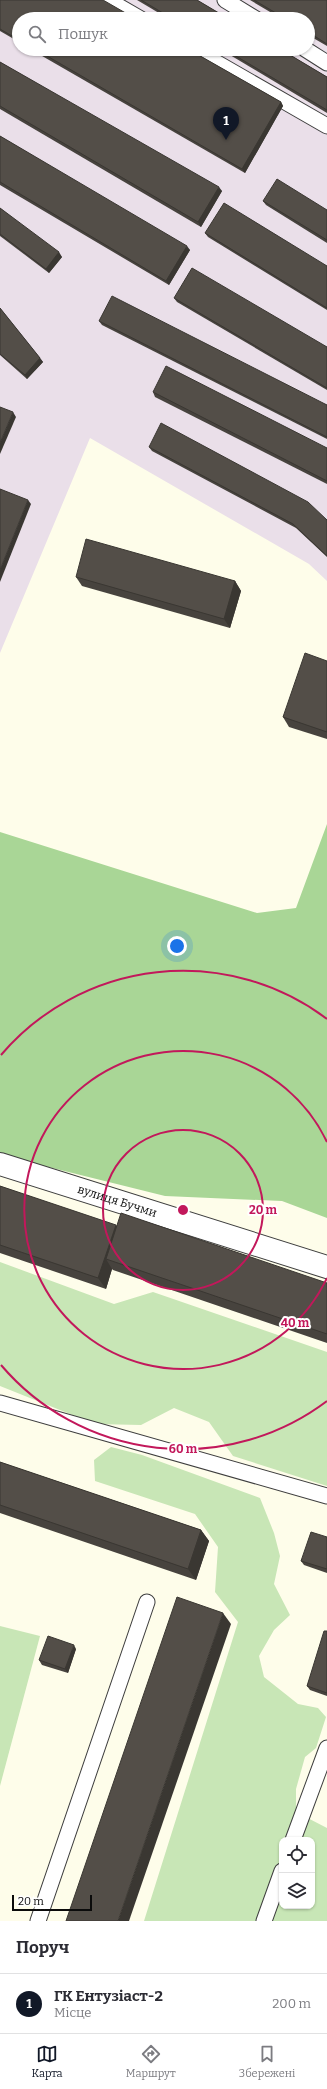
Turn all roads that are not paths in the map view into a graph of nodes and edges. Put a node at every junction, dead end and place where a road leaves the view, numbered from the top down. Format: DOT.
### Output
graph roads {
  1 [pos="108,0"];
  2 [pos="225,0"];
  3 [pos="129,12"];
  4 [pos="245,12"];
  5 [pos="315,55"];
  6 [pos="205,56"];
  7 [pos="327,63"];
  8 [pos="327,126"];
  9 [pos="0,1164"];
  10 [pos="327,1267"];
  11 [pos="0,1404"];
  12 [pos="327,1496"];
  13 [pos="147,1602"];
  14 [pos="326,1754"];
  15 [pos="294,1837"];
  16 [pos="281,1873"];
  17 [pos="38,1921"];
  18 [pos="264,1921"];
  1 -- 3 [label="lane"];
  2 -- 4 [label="lane"];
  5 -- 7 [label="lane"];
  6 -- 8 [label="lane"];
  9 -- 10 [label="street, вулиця Бучми"];
  11 -- 12 [label="lane"];
  13 -- 17 [label="lane"];
  14 -- 15 [label="lane"];
  16 -- 18 [label="lane"];
}
